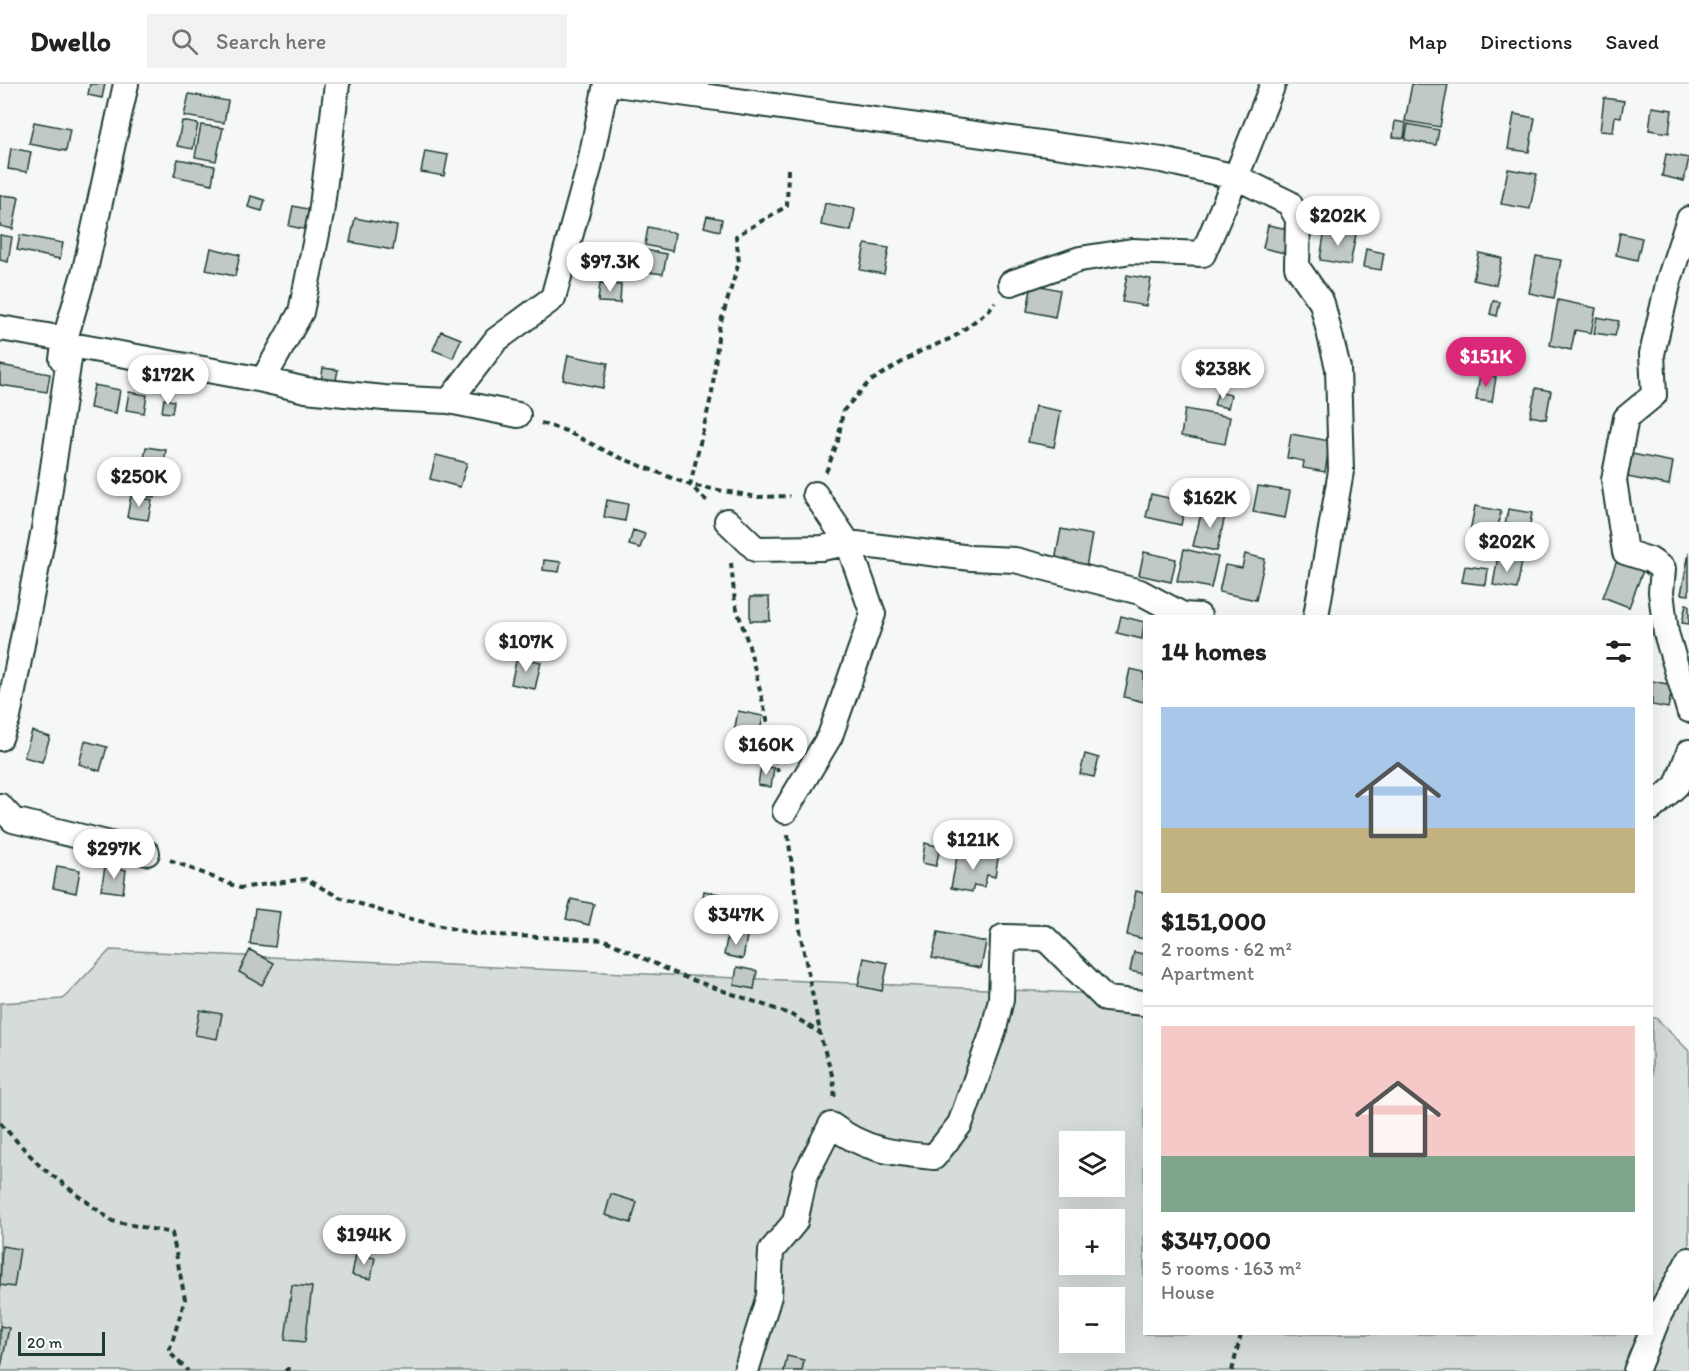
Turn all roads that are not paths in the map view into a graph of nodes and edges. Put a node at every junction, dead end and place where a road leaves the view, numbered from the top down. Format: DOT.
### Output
graph roads {
  1 [pos="126,84"];
  2 [pos="337,84"];
  3 [pos="606,84"];
  4 [pos="616,84"];
  5 [pos="1273,84"];
  6 [pos="1236,177"];
  7 [pos="1689,219"];
  8 [pos="1011,283"];
  9 [pos="0,328"];
  10 [pos="65,339"];
  11 [pos="263,380"];
  12 [pos="449,401"];
  13 [pos="518,415"];
  14 [pos="815,494"];
  15 [pos="727,521"];
  16 [pos="848,543"];
  17 [pos="1183,615"];
  18 [pos="1316,615"];
  19 [pos="1689,710"];
  20 [pos="4,728"];
  21 [pos="1689,752"];
  22 [pos="1653,806"];
  23 [pos="0,807"];
  24 [pos="785,811"];
  25 [pos="147,853"];
  26 [pos="1143,1003"];
  27 [pos="1689,1260"];
  28 [pos="1653,1328"];
  29 [pos="1650,1335"];
  30 [pos="746,1371"];
  31 [pos="1636,1371"];
  1 -- 10 [label="street"];
  2 -- 11 [label="street"];
  3 -- 12 [label="street"];
  4 -- 6 [label="street"];
  5 -- 6 [label="street"];
  6 -- 8 [label="street"];
  6 -- 18 [label="street"];
  7 -- 19 [label="street"];
  9 -- 10 [label="street"];
  10 -- 20 [label="street"];
  11 -- 12 [label="street"];
  11 -- 20 [label="street"];
  12 -- 13 [label="street"];
  14 -- 16 [label="street"];
  15 -- 16 [label="street"];
  16 -- 17 [label="street"];
  16 -- 24 [label="street"];
  21 -- 22 [label="street"];
  23 -- 25 [label="street"];
  26 -- 30 [label="street"];
  27 -- 28 [label="street"];
  29 -- 31 [label="street"];
}
